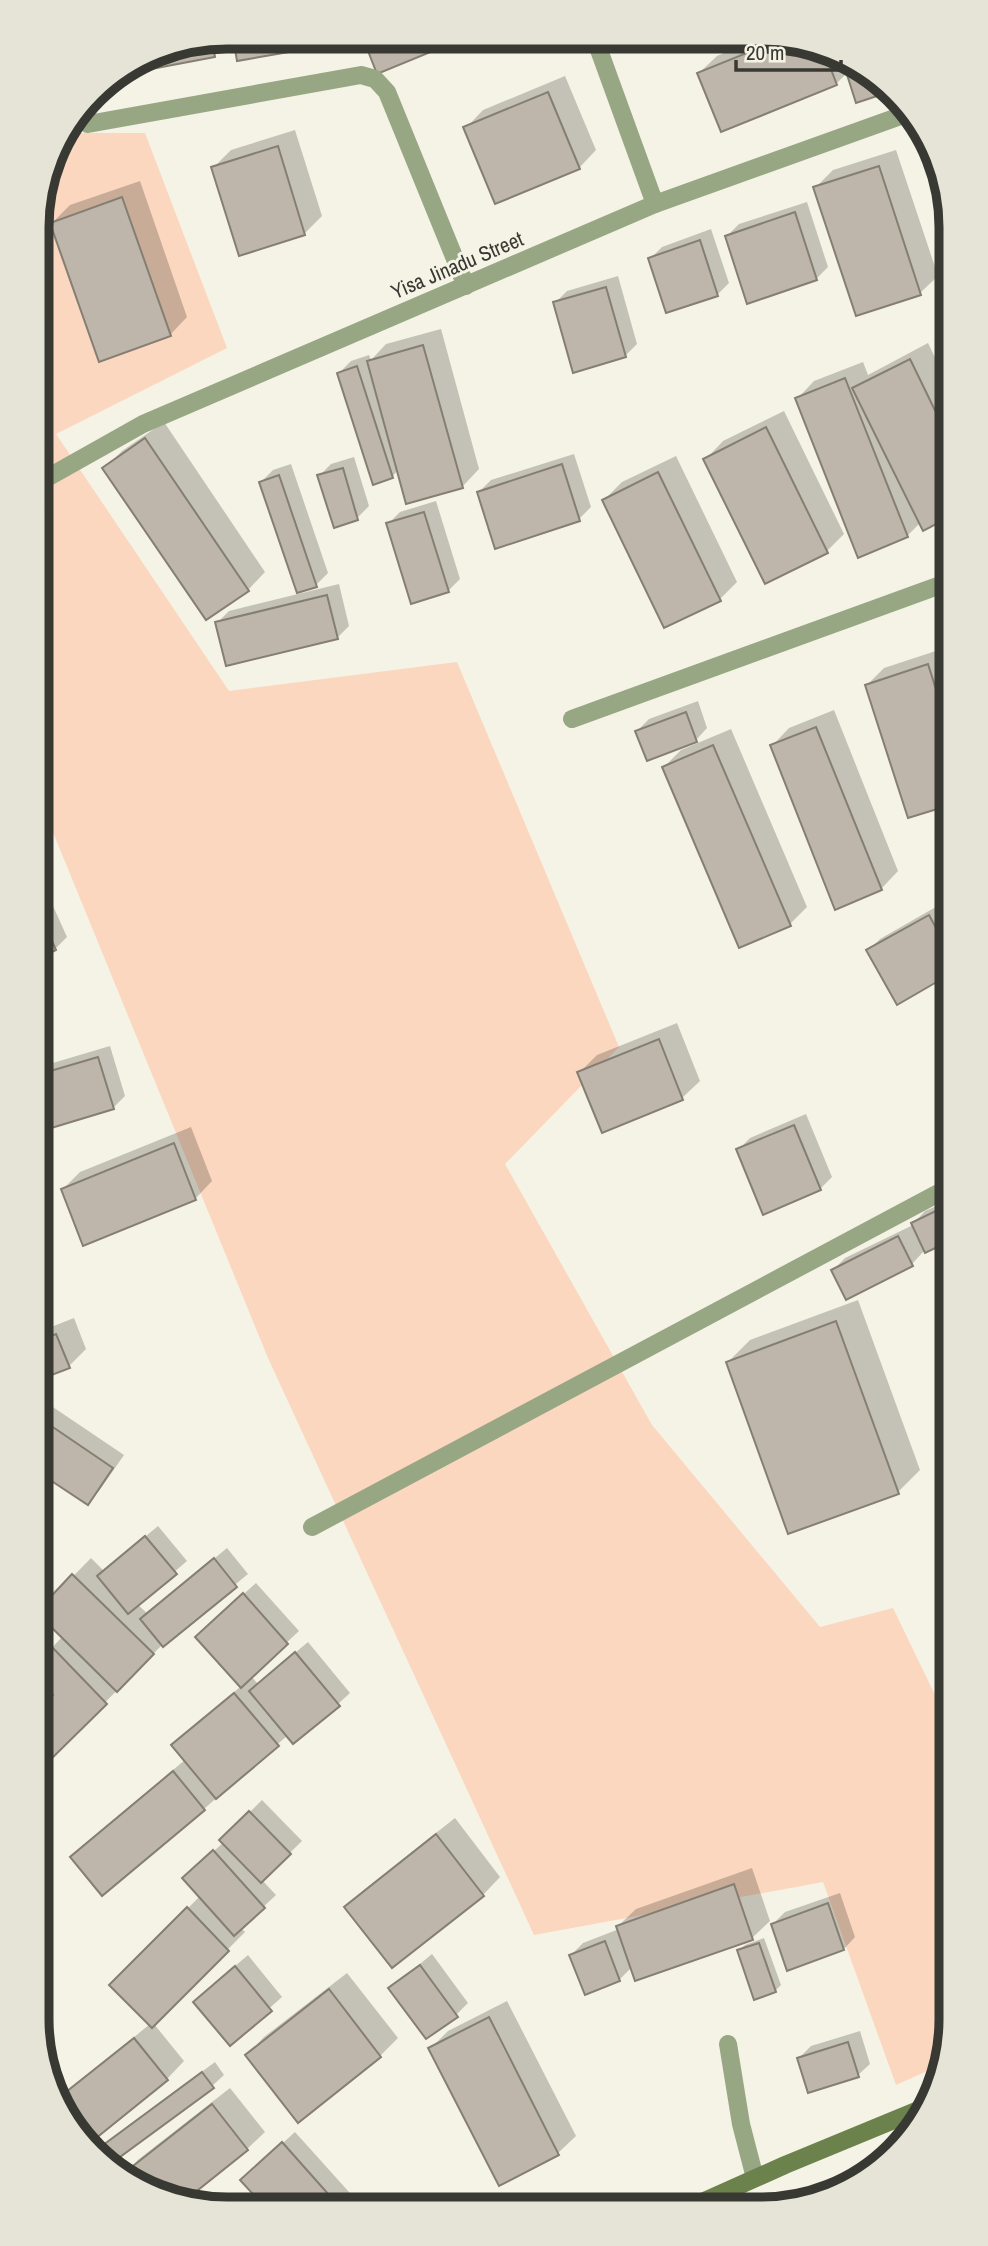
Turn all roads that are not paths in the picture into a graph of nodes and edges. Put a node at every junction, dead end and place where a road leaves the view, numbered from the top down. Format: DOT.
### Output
graph roads {
  1 [pos="599,49"];
  2 [pos="900,116"];
  3 [pos="88,124"];
  4 [pos="655,204"];
  5 [pos="466,286"];
  6 [pos="49,477"];
  7 [pos="939,586"];
  8 [pos="572,719"];
  9 [pos="939,1193"];
  10 [pos="312,1527"];
  11 [pos="728,2044"];
  12 [pos="912,2113"];
  13 [pos="755,2178"];
  14 [pos="712,2197"];
  1 -- 4 [label="street"];
  2 -- 4 [label="street, Yisa Jinadu Street"];
  3 -- 5 [label="street"];
  4 -- 5 [label="street, Yisa Jinadu Street"];
  5 -- 6 [label="street, Yisa Jinadu Street"];
  7 -- 8 [label="street"];
  9 -- 10 [label="street"];
  11 -- 13 [label="street"];
  12 -- 13 [label="street"];
  13 -- 14 [label="street"];
}
